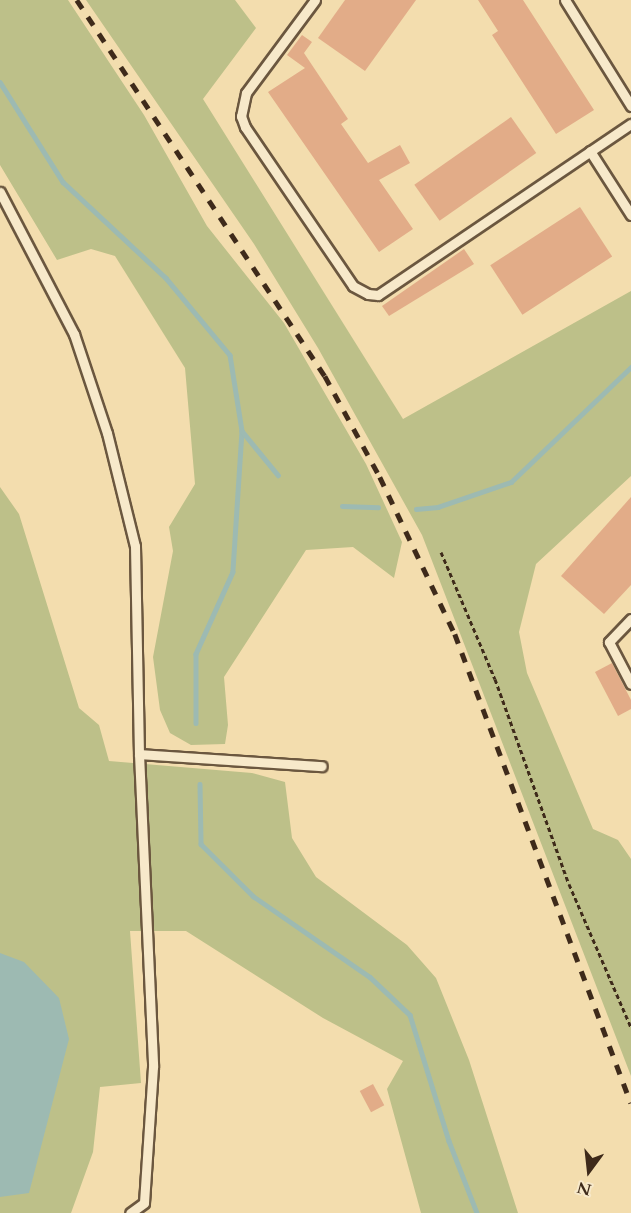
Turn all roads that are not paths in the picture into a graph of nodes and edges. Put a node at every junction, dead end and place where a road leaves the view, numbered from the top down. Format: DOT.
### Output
graph roads {
  1 [pos="315,0"];
  2 [pos="565,0"];
  3 [pos="631,106"];
  4 [pos="631,124"];
  5 [pos="590,151"];
  6 [pos="0,192"];
  7 [pos="631,215"];
  8 [pos="631,619"];
  9 [pos="631,684"];
  10 [pos="139,753"];
  11 [pos="322,766"];
  12 [pos="130,1213"];
  1 -- 5 [label="lane"];
  2 -- 3 [label="lane"];
  4 -- 5 [label="lane"];
  5 -- 7 [label="lane"];
  6 -- 10 [label="lane"];
  8 -- 9 [label="lane"];
  10 -- 11 [label="lane"];
  10 -- 12 [label="lane"];
}
